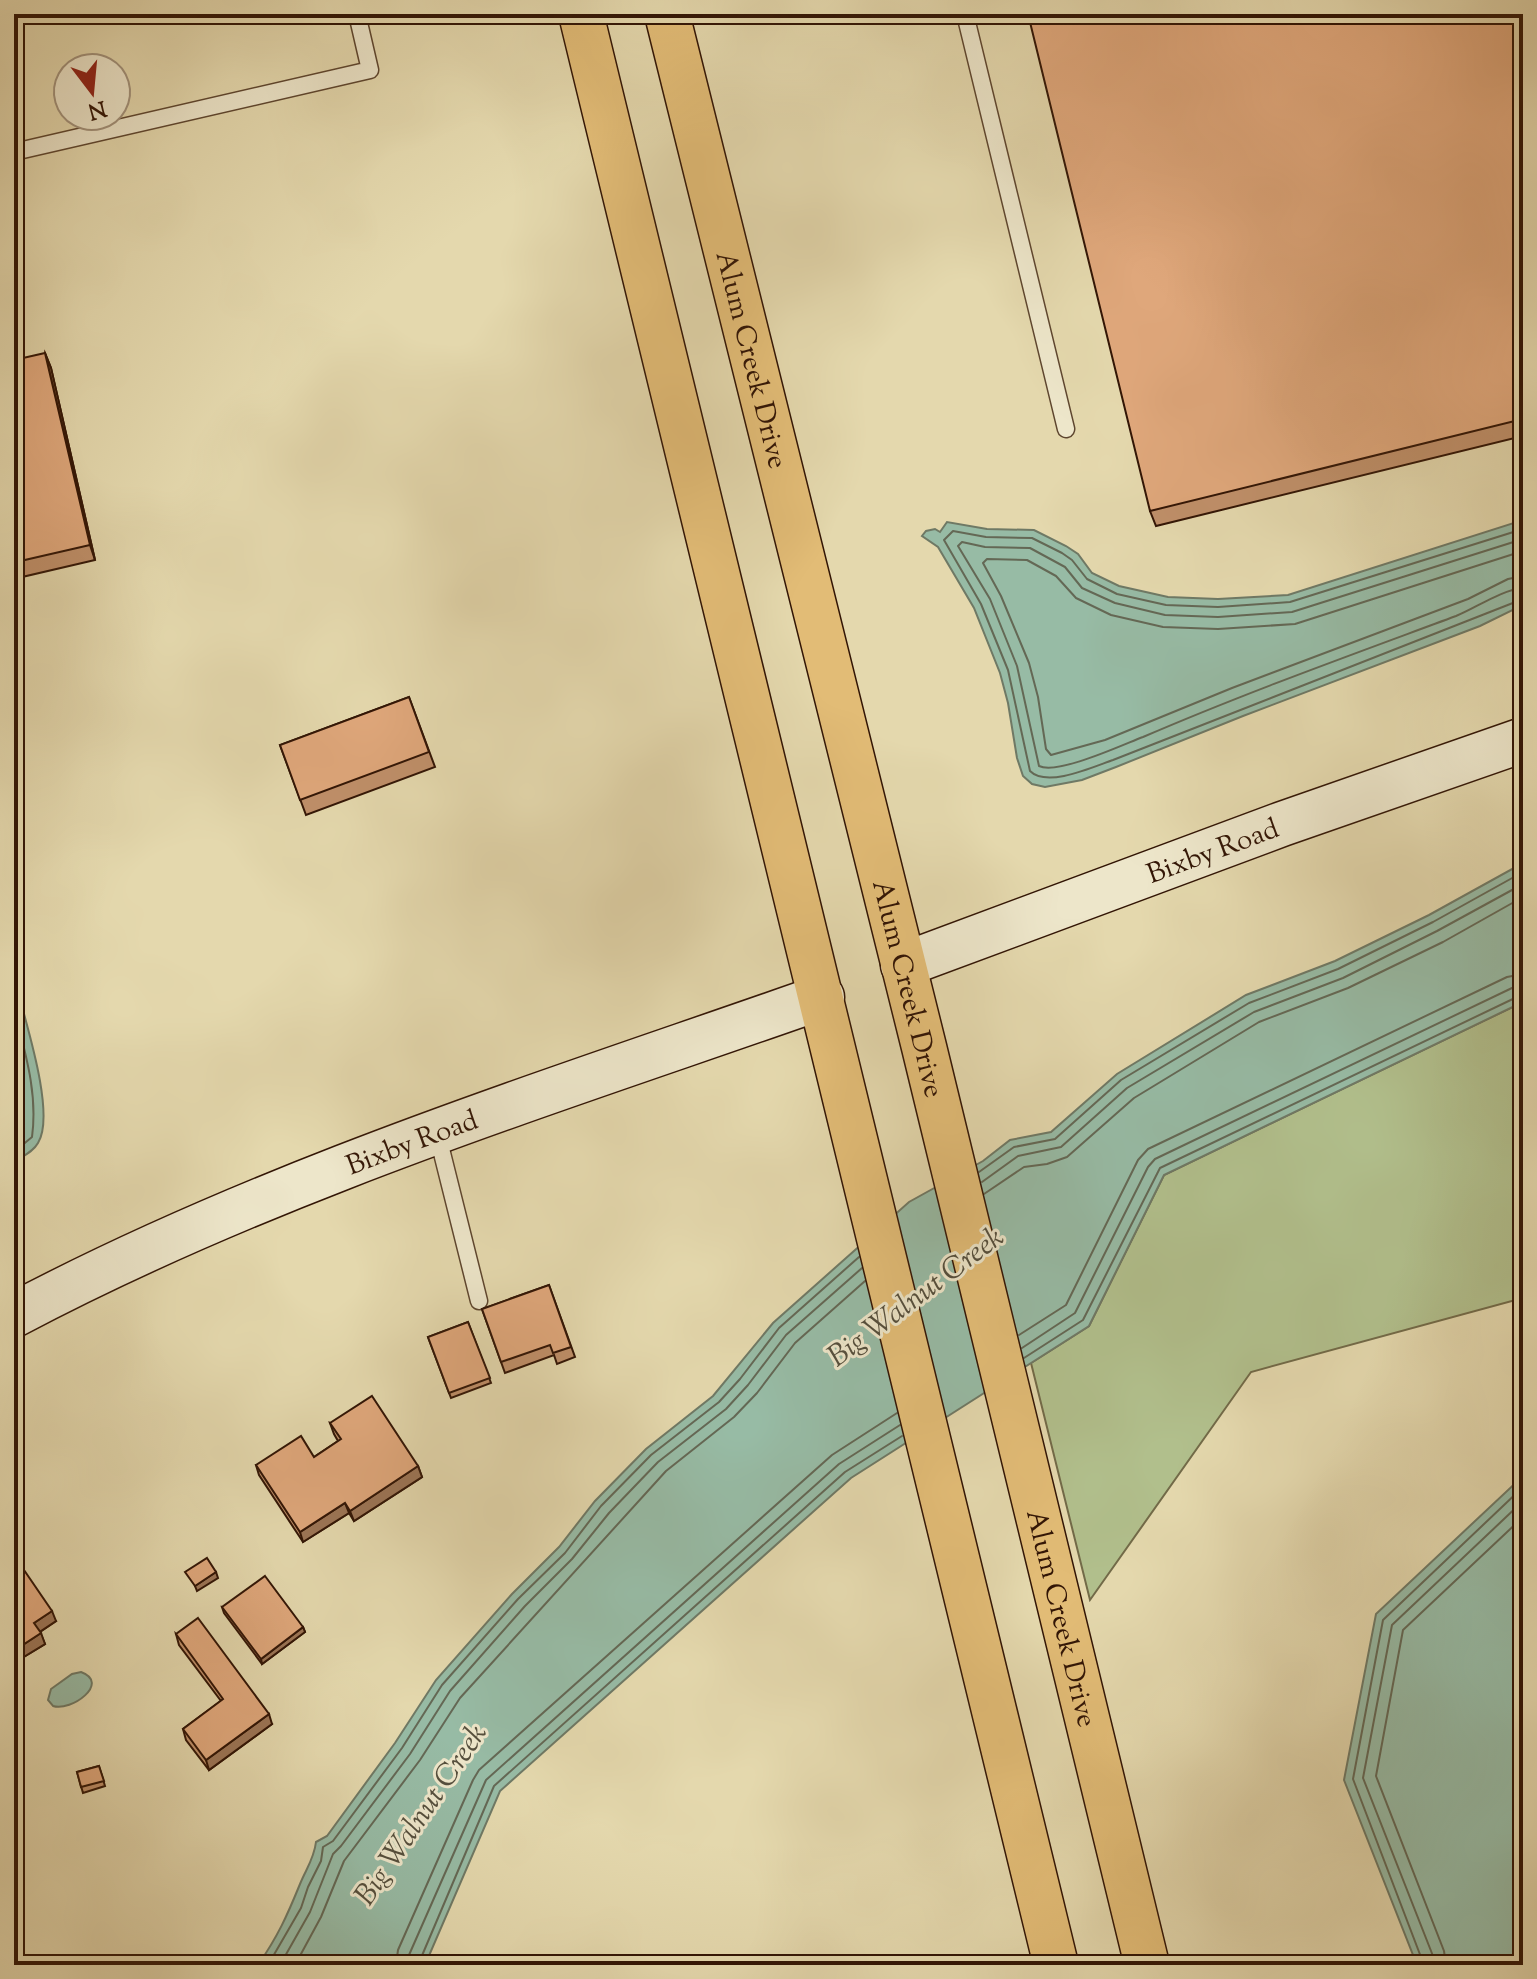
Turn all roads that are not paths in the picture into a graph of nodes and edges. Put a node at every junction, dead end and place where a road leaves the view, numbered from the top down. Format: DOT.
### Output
graph roads {
  1 [pos="357,14"];
  2 [pos="581,14"];
  3 [pos="667,14"];
  4 [pos="965,14"];
  5 [pos="14,152"];
  6 [pos="1066,429"];
  7 [pos="1523,740"];
  8 [pos="903,965"];
  9 [pos="822,997"];
  10 [pos="437,1132"];
  11 [pos="479,1301"];
  12 [pos="14,1315"];
  13 [pos="1056,1965"];
  14 [pos="1147,1965"];
  1 -- 5 [label="lane"];
  2 -- 9 [label="main road"];
  3 -- 8 [label="main road, Alum Creek Drive"];
  4 -- 6 [label="lane"];
  7 -- 8 [label="street, Bixby Road"];
  8 -- 14 [label="main road, Alum Creek Drive"];
  9 -- 10 [label="street, Bixby Road"];
  9 -- 13 [label="main road"];
  10 -- 11 [label="lane"];
  10 -- 12 [label="street, Bixby Road"];
}
